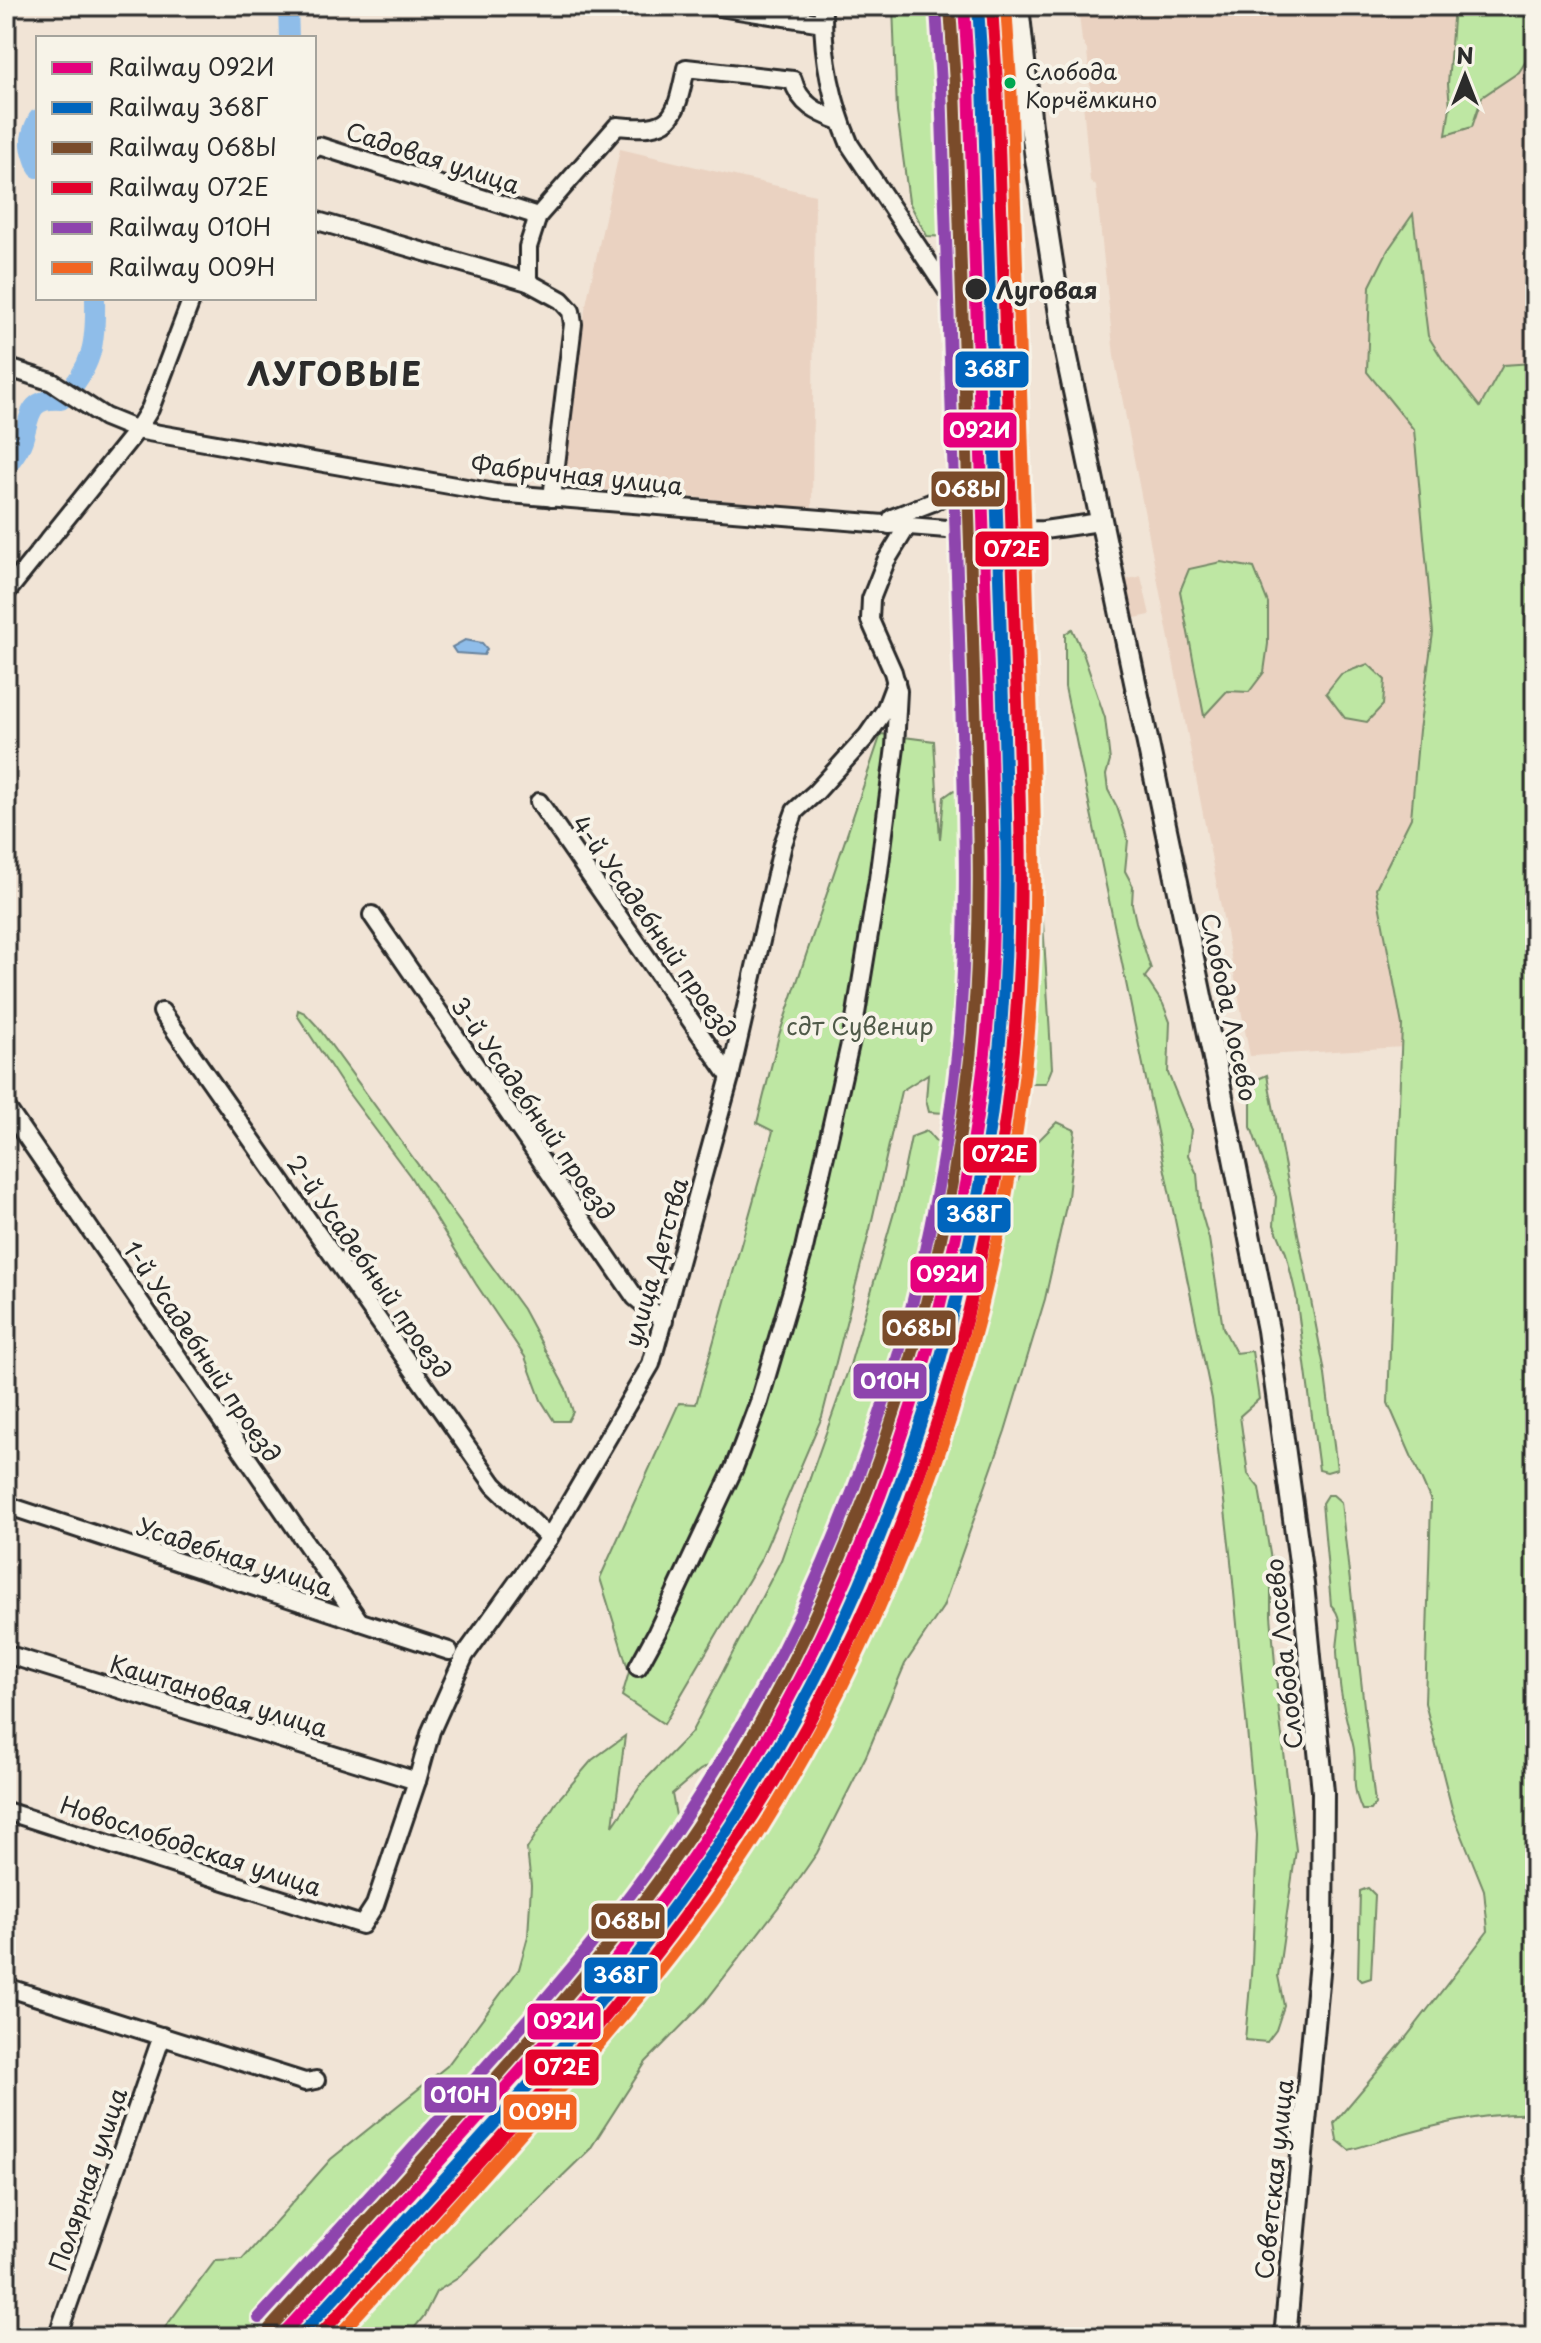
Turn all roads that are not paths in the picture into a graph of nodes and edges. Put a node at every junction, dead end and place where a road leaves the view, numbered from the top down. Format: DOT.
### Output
graph roads {
  1 [pos="712,6"];
  2 [pos="1018,6"];
  3 [pos="823,14"];
  4 [pos="840,121"];
  5 [pos="316,148"];
  6 [pos="538,216"];
  7 [pos="316,221"];
  8 [pos="528,282"];
  9 [pos="191,300"];
  10 [pos="6,367"];
  11 [pos="137,430"];
  12 [pos="552,498"];
  13 [pos="1100,522"];
  14 [pos="889,525"];
  15 [pos="908,525"];
  16 [pos="6,593"];
  17 [pos="896,681"];
  18 [pos="539,802"];
  19 [pos="372,915"];
  20 [pos="162,1012"];
  21 [pos="730,1077"];
  22 [pos="6,1107"];
  23 [pos="664,1321"];
  24 [pos="6,1505"];
  25 [pos="549,1538"];
  26 [pos="360,1622"];
  27 [pos="449,1651"];
  28 [pos="6,1654"];
  29 [pos="638,1667"];
  30 [pos="417,1781"];
  31 [pos="6,1811"];
  32 [pos="362,1925"];
  33 [pos="6,1987"];
  34 [pos="1314,2027"];
  35 [pos="162,2036"];
  36 [pos="316,2080"];
  37 [pos="57,2337"];
  38 [pos="1285,2337"];
  1 -- 3 [label="street"];
  2 -- 13 [label="main road, Слобода Лосево"];
  3 -- 4 [label="street"];
  4 -- 6 [label="street"];
  4 -- 14 [label="street"];
  5 -- 6 [label="street, Садовая улица"];
  6 -- 8 [label="street"];
  7 -- 8 [label="street"];
  8 -- 12 [label="street"];
  9 -- 11 [label="street"];
  10 -- 11 [label="street, Фабричная улица"];
  11 -- 12 [label="street, Фабричная улица"];
  11 -- 16 [label="street"];
  12 -- 14 [label="street, Фабричная улица"];
  13 -- 15 [label="street, Фабричная улица"];
  13 -- 34 [label="main road, Слобода Лосево"];
  14 -- 15 [label="street, Фабричная улица"];
  15 -- 17 [label="street"];
  17 -- 21 [label="street, улица Детства"];
  17 -- 29 [label="street"];
  18 -- 21 [label="street, 4-й Усадебный проезд"];
  19 -- 23 [label="street, 3-й Усадебный проезд"];
  20 -- 25 [label="street, 2-й Усадебный проезд"];
  21 -- 23 [label="street, улица Детства"];
  22 -- 26 [label="street, 1-й Усадебный проезд"];
  23 -- 25 [label="street, улица Детства"];
  24 -- 26 [label="street, Усадебная улица"];
  25 -- 30 [label="street, улица Детства"];
  26 -- 27 [label="street, Усадебная улица"];
  28 -- 30 [label="street, Каштановая улица"];
  30 -- 32 [label="street, улица Детства"];
  31 -- 32 [label="street, Новослободская улица"];
  33 -- 35 [label="street"];
  34 -- 38 [label="main road, Советская улица"];
  35 -- 36 [label="street"];
  35 -- 37 [label="street, Полярная улица"];
}
